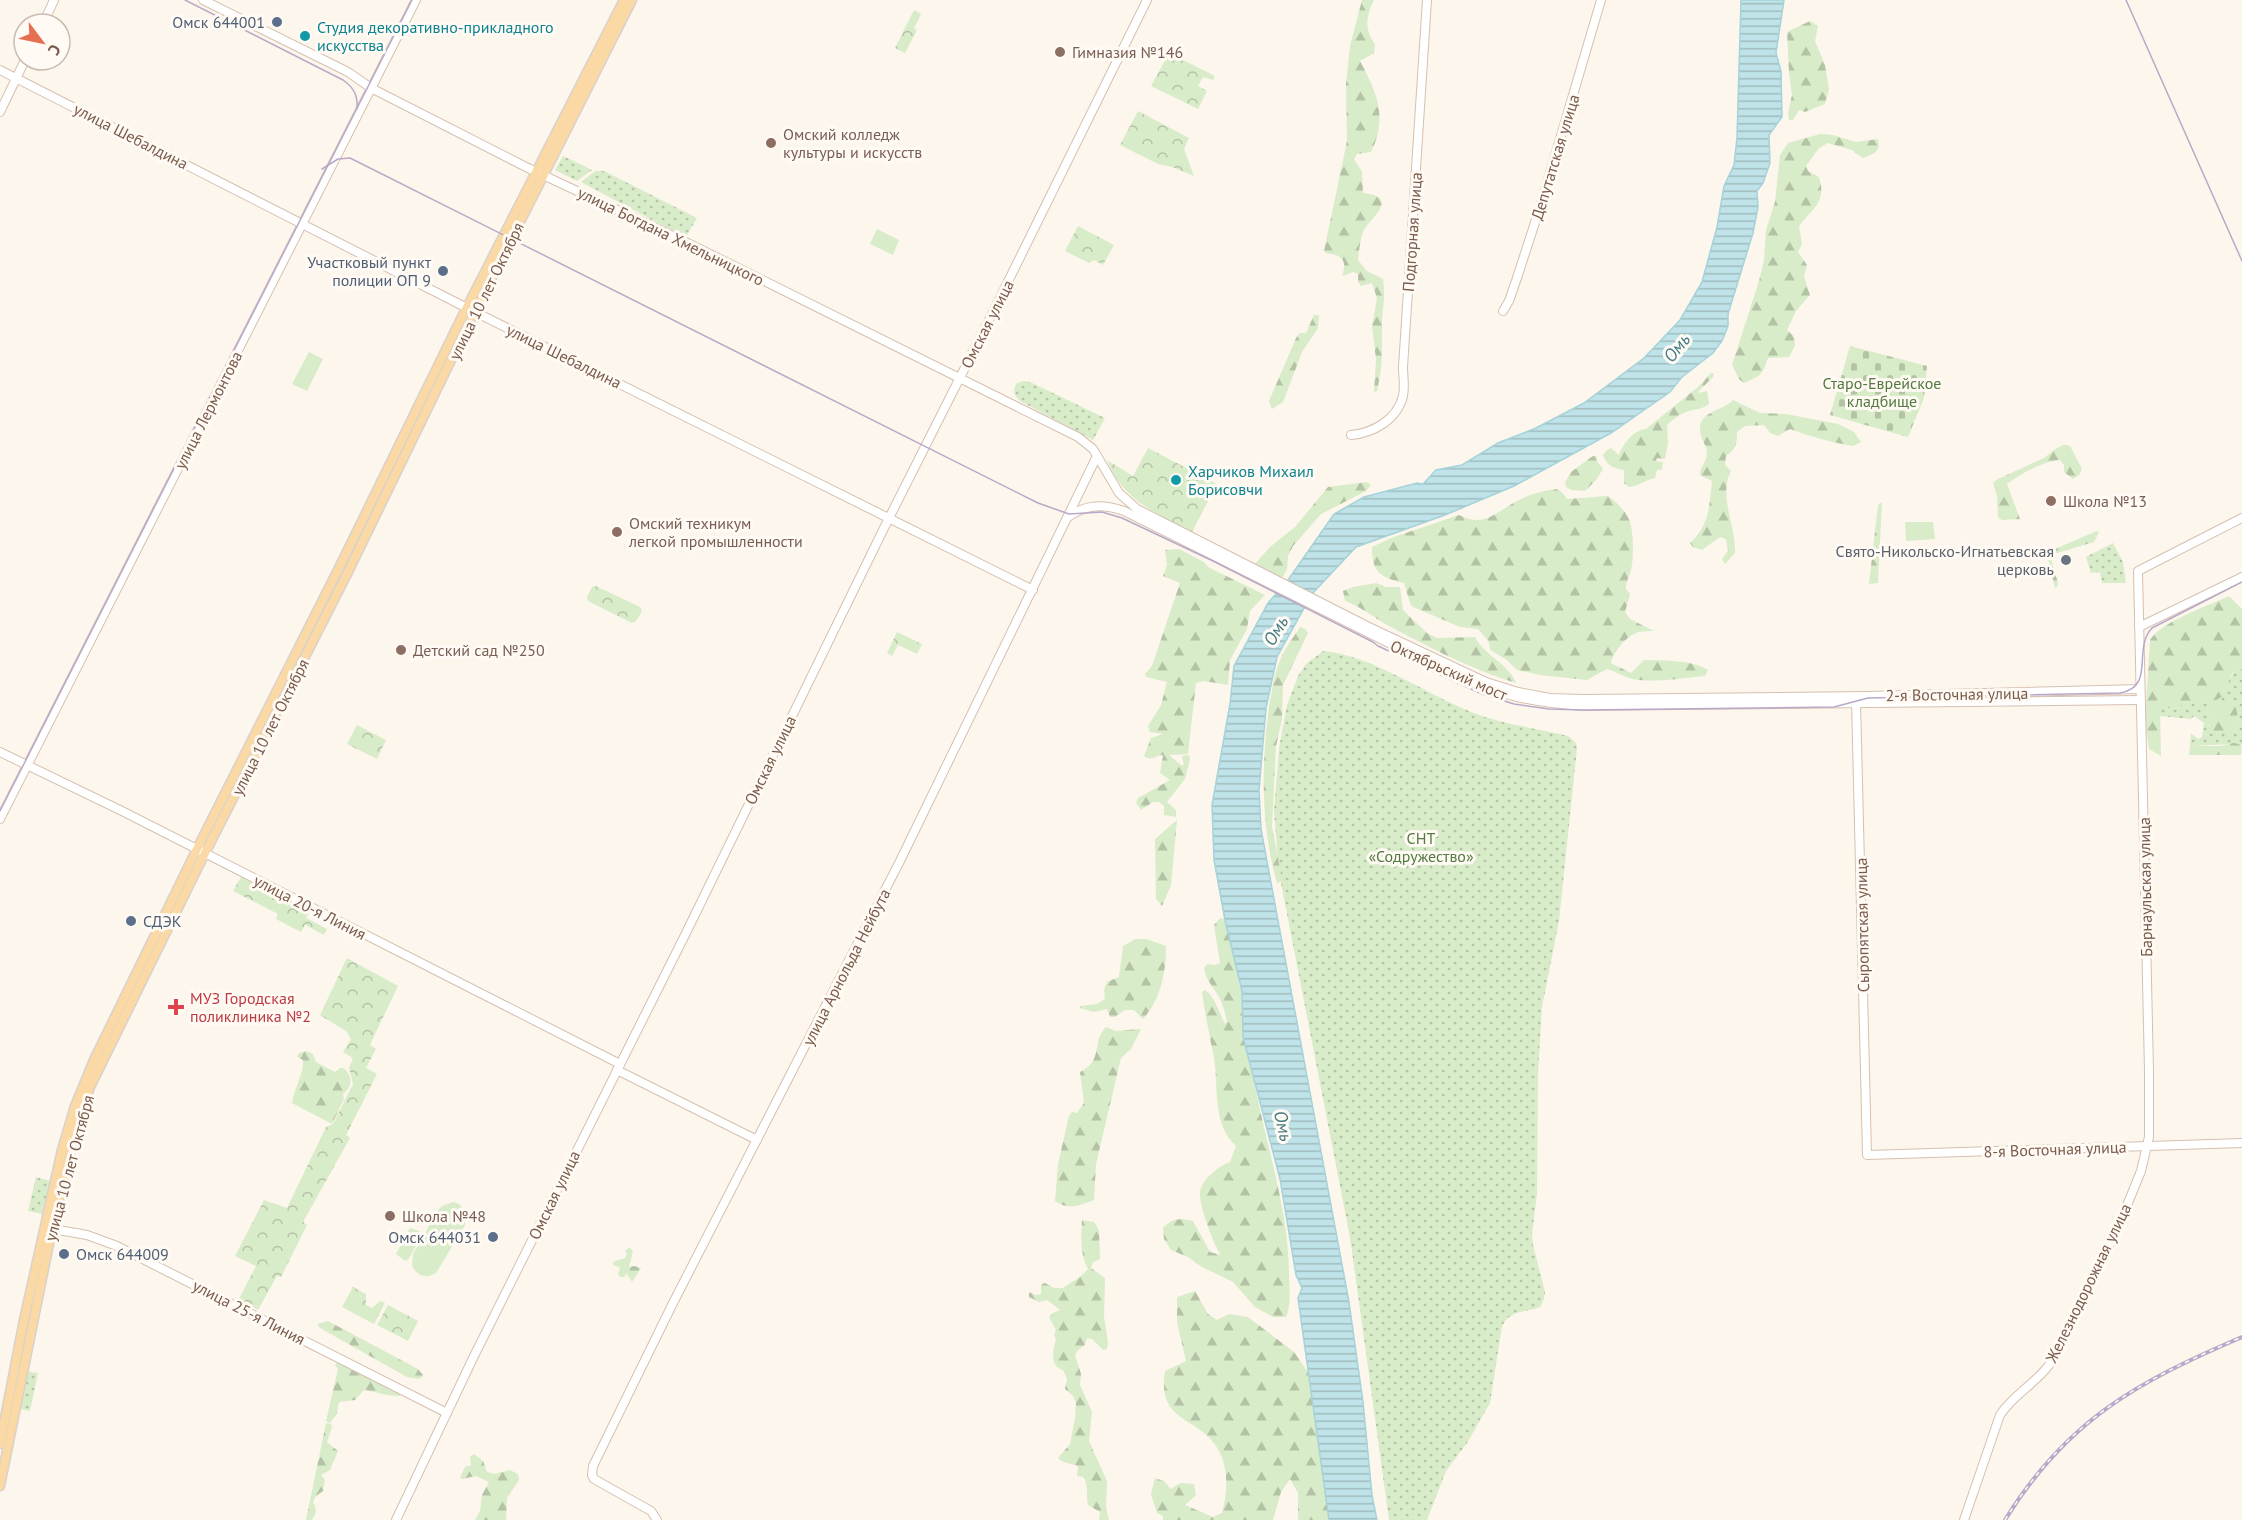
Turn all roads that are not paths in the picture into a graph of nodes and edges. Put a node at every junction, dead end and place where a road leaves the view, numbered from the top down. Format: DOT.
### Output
graph roads {
  1 [pos="203,0"];
  2 [pos="416,0"];
  3 [pos="624,0"];
  4 [pos="632,0"];
  5 [pos="1147,0"];
  6 [pos="1427,0"];
  7 [pos="1601,0"];
  8 [pos="0,70"];
  9 [pos="19,72"];
  10 [pos="16,78"];
  11 [pos="372,88"];
  12 [pos="0,112"];
  13 [pos="541,173"];
  14 [pos="304,224"];
  15 [pos="471,310"];
  16 [pos="1503,311"];
  17 [pos="960,378"];
  18 [pos="1351,435"];
  19 [pos="1097,456"];
  20 [pos="888,518"];
  21 [pos="1066,518"];
  22 [pos="2242,518"];
  23 [pos="1216,554"];
  24 [pos="2242,577"];
  25 [pos="1033,590"];
  26 [pos="2139,627"];
  27 [pos="2140,689"];
  28 [pos="1775,699"];
  29 [pos="1856,700"];
  30 [pos="2140,700"];
  31 [pos="0,752"];
  32 [pos="27,766"];
  33 [pos="0,819"];
  34 [pos="201,851"];
  35 [pos="618,1067"];
  36 [pos="757,1140"];
  37 [pos="2242,1143"];
  38 [pos="2148,1146"];
  39 [pos="1867,1155"];
  40 [pos="48,1228"];
  41 [pos="447,1413"];
  42 [pos="0,1444"];
  43 [pos="0,1486"];
  44 [pos="396,1520"];
  45 [pos="657,1520"];
  46 [pos="1965,1520"];
  1 -- 11 [label="main road, улица Богдана Хмельницкого"];
  2 -- 11 [label="main road, улица Лермонтова"];
  3 -- 13 [label="main road, улица 10 лет Октября"];
  4 -- 13 [label="main road, улица 10 лет Октября"];
  5 -- 17 [label="main road, Омская улица"];
  6 -- 18 [label="main road, Подгорная улица"];
  7 -- 16 [label="main road, Депутатская улица"];
  8 -- 10 [label="main road, улица Шебалдина"];
  9 -- 10 [label="main road"];
  10 -- 12 [label="main road"];
  10 -- 14 [label="main road, улица Шебалдина"];
  11 -- 13 [label="main road, улица Богдана Хмельницкого"];
  11 -- 14 [label="main road, улица Лермонтова"];
  13 -- 15 [label="main road, улица 10 лет Октября"];
  13 -- 17 [label="main road, улица Богдана Хмельницкого"];
  14 -- 15 [label="main road, улица Шебалдина"];
  14 -- 32 [label="main road, улица Лермонтова"];
  15 -- 20 [label="main road, улица Шебалдина"];
  15 -- 34 [label="main road, улица 10 лет Октября"];
  17 -- 19 [label="main road, улица Богдана Хмельницкого"];
  17 -- 20 [label="main road, Омская улица"];
  19 -- 21 [label="main road, улица Арнольда Нейбута"];
  19 -- 23 [label="main road, улица Богдана Хмельницкого"];
  20 -- 25 [label="main road, улица Шебалдина"];
  20 -- 35 [label="main road, Омская улица"];
  21 -- 23 [label="main road"];
  21 -- 25 [label="main road, улица Арнольда Нейбута"];
  22 -- 26 [label="main road, Барнаульская улица"];
  23 -- 28 [label="main road, Октябрьский мост"];
  24 -- 26 [label="main road"];
  25 -- 36 [label="main road, улица Арнольда Нейбута"];
  26 -- 27 [label="main road, Барнаульская улица"];
  27 -- 29 [label="main road, 2-я Восточная улица"];
  27 -- 30 [label="main road, Барнаульская улица"];
  28 -- 29 [label="main road, 2-я Восточная улица"];
  29 -- 30 [label="main road, 2-я Восточная улица"];
  29 -- 39 [label="main road, Сыропятская улица"];
  30 -- 38 [label="main road, Барнаульская улица"];
  31 -- 32 [label="main road, улица 20-я Линия"];
  32 -- 33 [label="main road, улица Лермонтова"];
  32 -- 34 [label="main road, улица 20-я Линия"];
  34 -- 35 [label="main road, улица 20-я Линия"];
  34 -- 40 [label="main road, улица 10 лет Октября"];
  35 -- 36 [label="main road, улица 20-я Линия"];
  35 -- 41 [label="main road, Омская улица"];
  36 -- 45 [label="main road, улица Арнольда Нейбута"];
  37 -- 38 [label="main road, 8-я Восточная улица"];
  38 -- 39 [label="main road, 8-я Восточная улица"];
  38 -- 46 [label="main road, Железнодорожная улица"];
  40 -- 41 [label="main road, улица 25-я Линия"];
  40 -- 42 [label="main road, улица 10 лет Октября"];
  40 -- 43 [label="main road, улица 10 лет Октября"];
  41 -- 44 [label="main road, Омская улица"];
}
